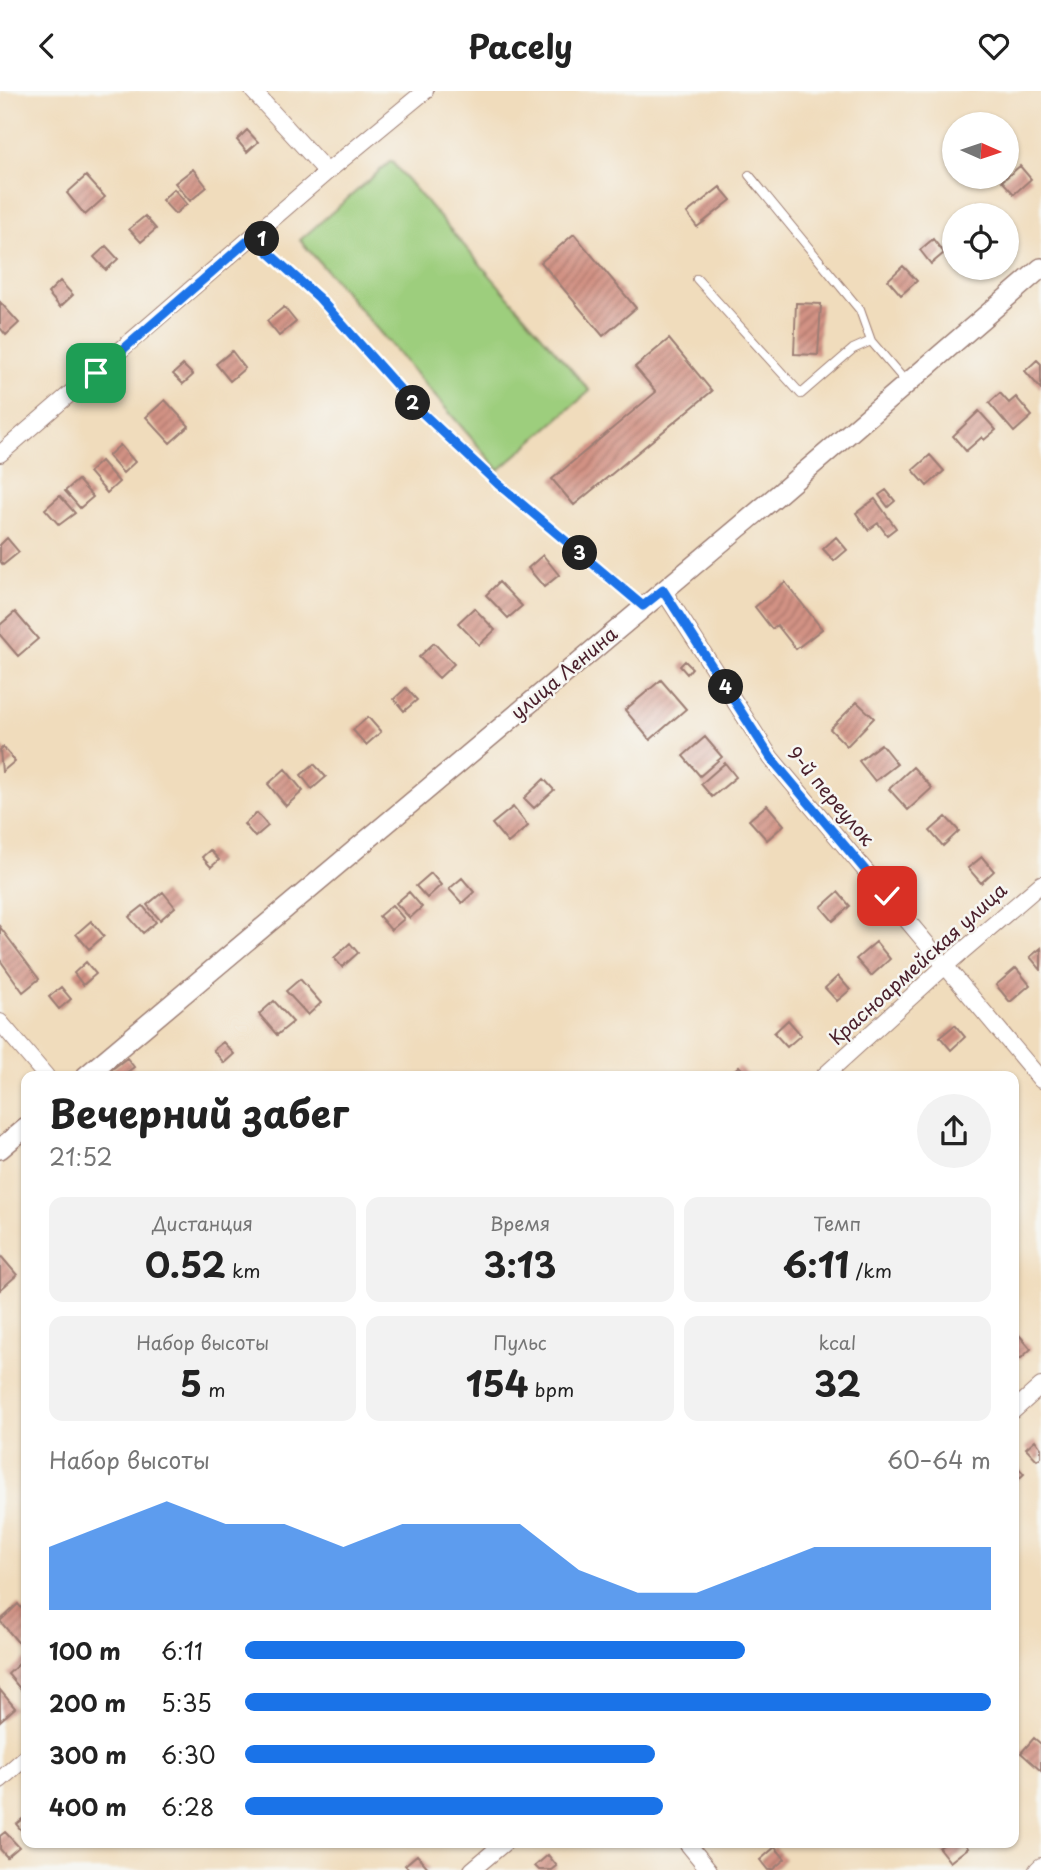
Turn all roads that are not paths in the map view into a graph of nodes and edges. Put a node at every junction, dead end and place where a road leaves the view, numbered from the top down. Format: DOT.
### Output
graph roads {
  1 [pos="253,91"];
  2 [pos="425,91"];
  3 [pos="327,172"];
  4 [pos="749,175"];
  5 [pos="259,231"];
  6 [pos="1041,268"];
  7 [pos="696,279"];
  8 [pos="871,341"];
  9 [pos="906,382"];
  10 [pos="0,454"];
  11 [pos="663,590"];
  12 [pos="643,606"];
  13 [pos="1041,884"];
  14 [pos="945,966"];
  15 [pos="0,1022"];
  16 [pos="43,1071"];
  17 [pos="92,1071"];
  18 [pos="830,1071"];
  19 [pos="1041,1080"];
  20 [pos="21,1131"];
  21 [pos="0,1149"];
  22 [pos="1041,1386"];
  23 [pos="1019,1406"];
  24 [pos="21,1761"];
  25 [pos="0,1780"];
  26 [pos="498,1848"];
  27 [pos="691,1848"];
  28 [pos="1041,1866"];
  29 [pos="472,1870"];
  30 [pos="709,1870"];
  31 [pos="1037,1870"];
  1 -- 3 [label="street"];
  2 -- 3 [label="street"];
  3 -- 5 [label="street"];
  4 -- 8 [label="lane"];
  5 -- 10 [label="street"];
  5 -- 12 [label="lane"];
  6 -- 9 [label="street, улица Ленина"];
  7 -- 8 [label="lane"];
  8 -- 9 [label="lane"];
  9 -- 11 [label="street, улица Ленина"];
  11 -- 12 [label="street, улица Ленина"];
  11 -- 14 [label="street, 9-й переулок"];
  12 -- 17 [label="street, улица Ленина"];
  13 -- 14 [label="street, Красноармейская улица"];
  14 -- 18 [label="street, Красноармейская улица"];
  14 -- 19 [label="street, 9-й переулок"];
  15 -- 16 [label="street"];
  20 -- 21 [label="street"];
  22 -- 23 [label="street"];
  24 -- 25 [label="street"];
  26 -- 29 [label="street"];
  27 -- 30 [label="street"];
  28 -- 31 [label="street"];
}
